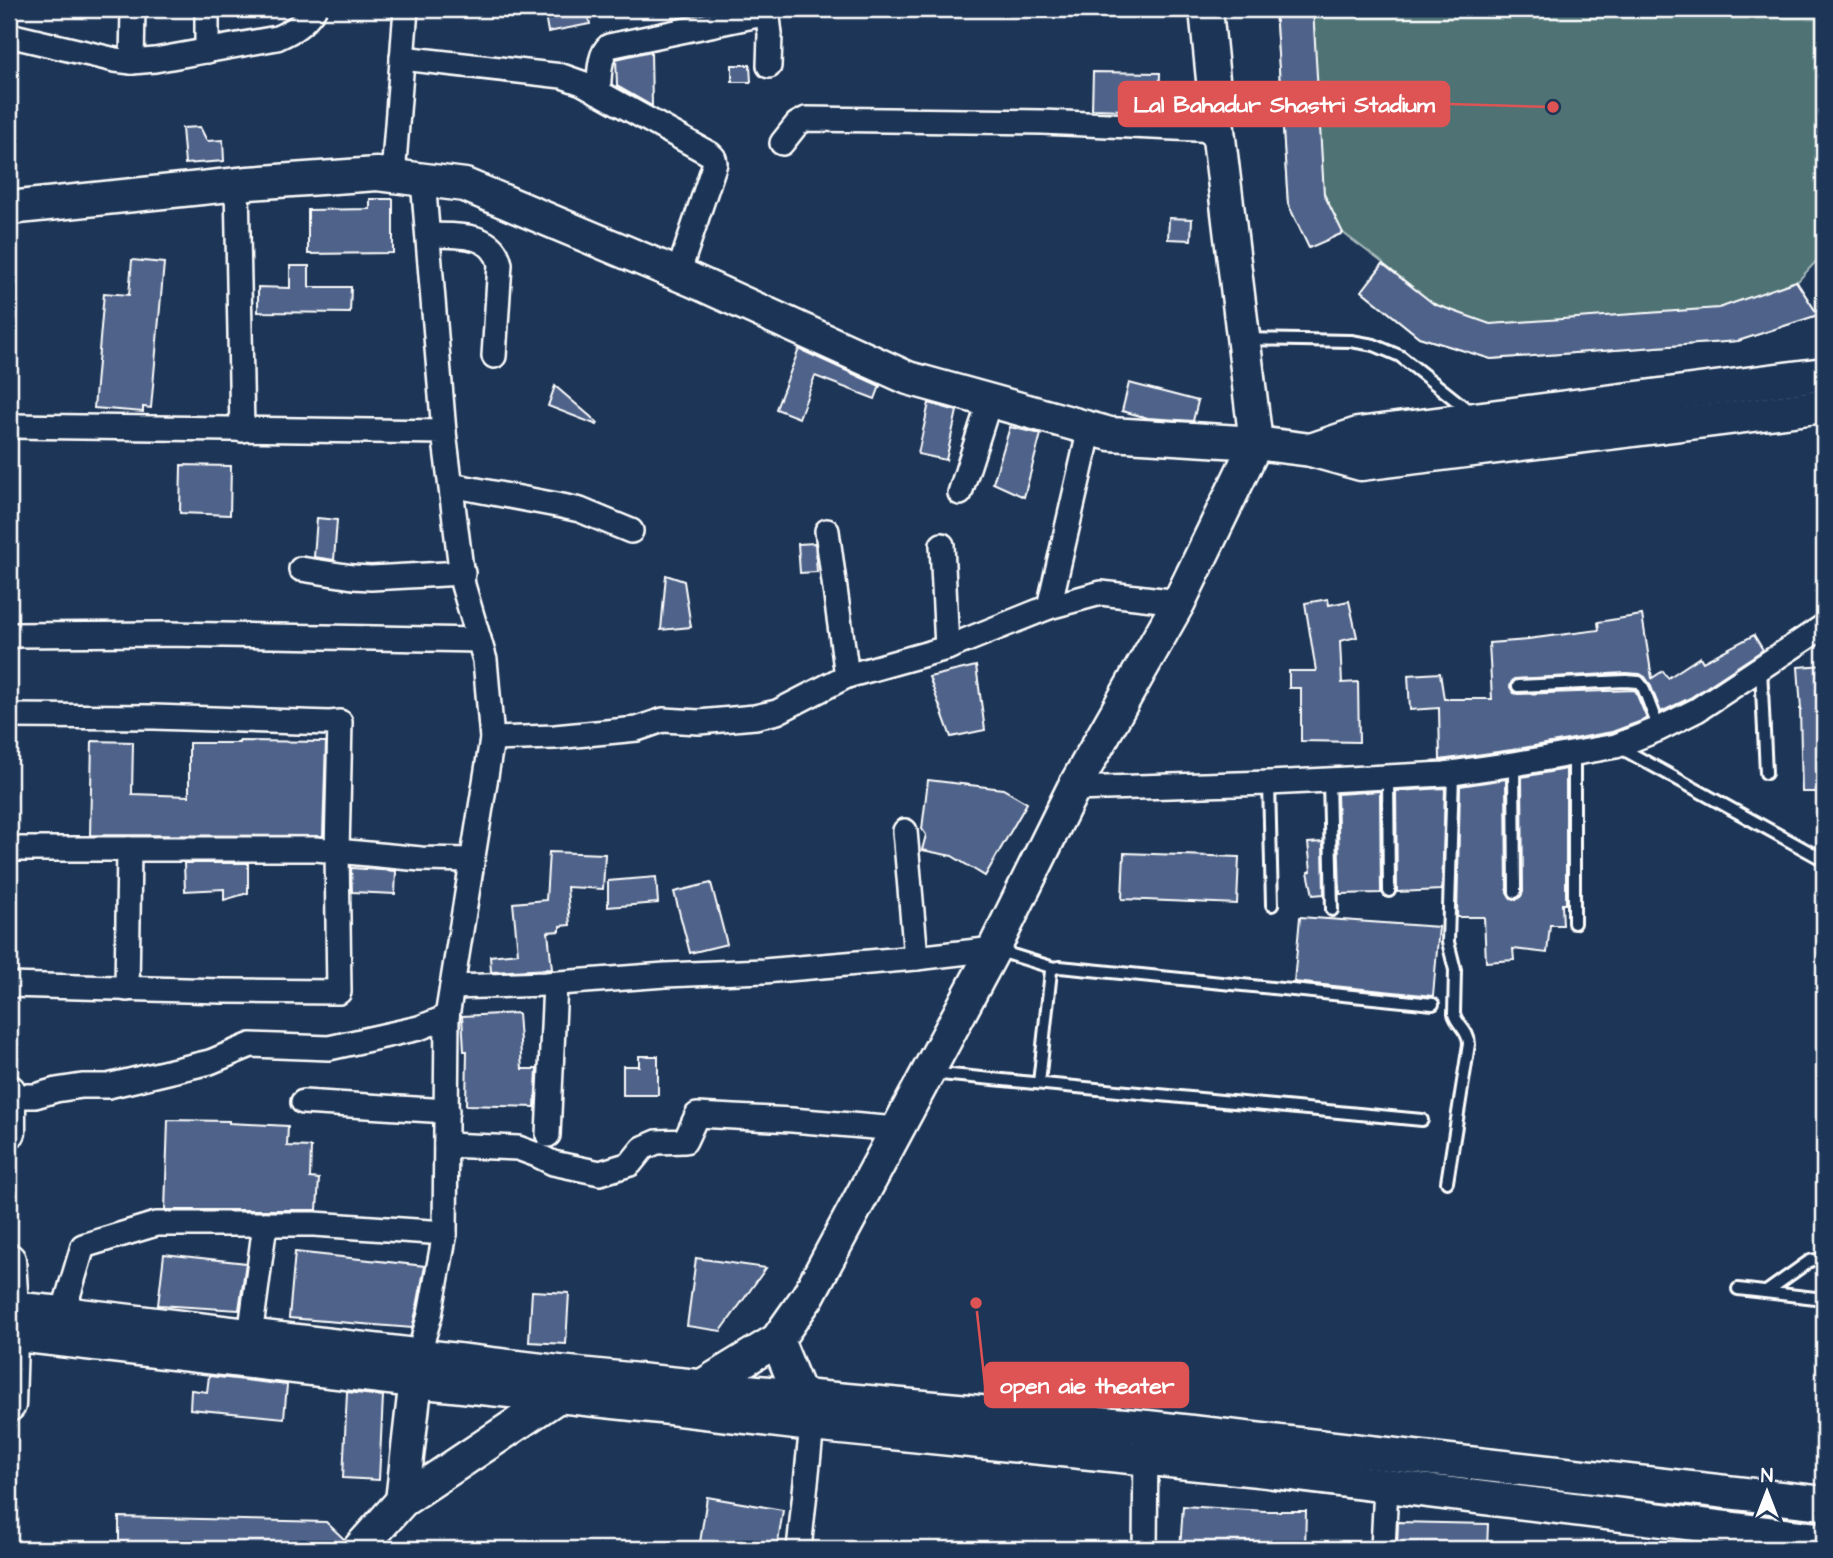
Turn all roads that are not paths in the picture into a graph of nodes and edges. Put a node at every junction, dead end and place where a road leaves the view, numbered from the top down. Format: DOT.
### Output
graph roads {
  1 [pos="133,9"];
  2 [pos="207,9"];
  3 [pos="314,9"];
  4 [pos="406,9"];
  5 [pos="1206,9"];
  6 [pos="768,11"];
  7 [pos="9,34"];
  8 [pos="207,51"];
  9 [pos="402,58"];
  10 [pos="132,62"];
  11 [pos="769,66"];
  12 [pos="598,92"];
  13 [pos="1218,130"];
  14 [pos="782,143"];
  15 [pos="393,176"];
  16 [pos="424,180"];
  17 [pos="237,185"];
  18 [pos="9,208"];
  19 [pos="428,235"];
  20 [pos="678,274"];
  21 [pos="1243,340"];
  22 [pos="494,356"];
  23 [pos="1824,374"];
  24 [pos="990,400"];
  25 [pos="1824,406"];
  26 [pos="1683,408"];
  27 [pos="1479,418"];
  28 [pos="9,426"];
  29 [pos="1090,428"];
  30 [pos="242,429"];
  31 [pos="444,432"];
  32 [pos="1256,443"];
  33 [pos="1311,450"];
  34 [pos="451,485"];
  35 [pos="960,493"];
  36 [pos="631,531"];
  37 [pos="827,531"];
  38 [pos="942,545"];
  39 [pos="301,569"];
  40 [pos="463,573"];
  41 [pos="1179,602"];
  42 [pos="1049,607"];
  43 [pos="1824,626"];
  44 [pos="9,635"];
  45 [pos="479,640"];
  46 [pos="947,649"];
  47 [pos="1761,668"];
  48 [pos="847,676"];
  49 [pos="1518,686"];
  50 [pos="9,716"];
  51 [pos="1659,729"];
  52 [pos="492,739"];
  53 [pos="1616,746"];
  54 [pos="1574,754"];
  55 [pos="1514,764"];
  56 [pos="1452,773"];
  57 [pos="1766,773"];
  58 [pos="1388,777"];
  59 [pos="1329,780"];
  60 [pos="1269,783"];
  61 [pos="1073,789"];
  62 [pos="905,831"];
  63 [pos="9,849"];
  64 [pos="129,849"];
  65 [pos="337,851"];
  66 [pos="471,860"];
  67 [pos="1824,860"];
  68 [pos="1389,891"];
  69 [pos="1515,892"];
  70 [pos="1272,905"];
  71 [pos="1332,910"];
  72 [pos="1574,923"];
  73 [pos="994,949"];
  74 [pos="916,958"];
  75 [pos="1054,968"];
  76 [pos="555,984"];
  77 [pos="9,985"];
  78 [pos="452,987"];
  79 [pos="127,989"];
  80 [pos="1433,1004"];
  81 [pos="447,1017"];
  82 [pos="928,1073"];
  83 [pos="1039,1083"];
  84 [pos="9,1091"];
  85 [pos="9,1096"];
  86 [pos="303,1102"];
  87 [pos="447,1111"];
  88 [pos="1422,1120"];
  89 [pos="897,1129"];
  90 [pos="9,1132"];
  91 [pos="548,1136"];
  92 [pos="446,1145"];
  93 [pos="1447,1182"];
  94 [pos="265,1224"];
  95 [pos="445,1233"];
  96 [pos="9,1260"];
  97 [pos="1824,1263"];
  98 [pos="1738,1289"];
  99 [pos="1766,1292"];
  100 [pos="1824,1299"];
  101 [pos="63,1313"];
  102 [pos="10,1321"];
  103 [pos="250,1336"];
  104 [pos="777,1340"];
  105 [pos="416,1369"];
  106 [pos="700,1387"];
  107 [pos="557,1396"];
  108 [pos="800,1396"];
  109 [pos="9,1405"];
  110 [pos="670,1408"];
  111 [pos="811,1425"];
  112 [pos="1147,1427"];
  113 [pos="1145,1459"];
  114 [pos="1386,1486"];
  115 [pos="402,1501"];
  116 [pos="1824,1503"];
  117 [pos="1824,1540"];
  118 [pos="359,1549"];
  119 [pos="799,1549"];
  120 [pos="1145,1549"];
  121 [pos="1382,1549"];
  1 -- 10 [label="street"];
  2 -- 8 [label="street"];
  3 -- 8 [label="street"];
  4 -- 9 [label="street"];
  5 -- 13 [label="main road"];
  6 -- 11 [label="street"];
  6 -- 12 [label="street"];
  7 -- 10 [label="street"];
  8 -- 10 [label="street"];
  9 -- 12 [label="street"];
  9 -- 15 [label="street"];
  12 -- 20 [label="street"];
  13 -- 14 [label="street"];
  13 -- 21 [label="main road"];
  15 -- 16 [label="main road"];
  15 -- 17 [label="main road"];
  16 -- 19 [label="street"];
  16 -- 20 [label="main road"];
  17 -- 18 [label="main road"];
  17 -- 30 [label="street"];
  19 -- 22 [label="street"];
  19 -- 31 [label="street"];
  20 -- 24 [label="main road"];
  21 -- 27 [label="lane"];
  21 -- 32 [label="main road"];
  23 -- 26 [label="main road"];
  24 -- 29 [label="main road"];
  24 -- 35 [label="street"];
  25 -- 26 [label="main road"];
  26 -- 27 [label="main road"];
  26 -- 33 [label="main road"];
  27 -- 33 [label="main road"];
  28 -- 30 [label="street"];
  29 -- 32 [label="main road"];
  29 -- 42 [label="street"];
  30 -- 31 [label="street"];
  31 -- 34 [label="street"];
  32 -- 33 [label="main road"];
  32 -- 41 [label="main road"];
  34 -- 36 [label="street"];
  34 -- 40 [label="street"];
  37 -- 48 [label="street"];
  38 -- 46 [label="street"];
  39 -- 40 [label="street"];
  40 -- 45 [label="street"];
  41 -- 42 [label="street"];
  41 -- 61 [label="main road"];
  42 -- 46 [label="street"];
  43 -- 47 [label="street"];
  44 -- 45 [label="street"];
  45 -- 52 [label="street"];
  46 -- 48 [label="street"];
  47 -- 51 [label="street"];
  47 -- 57 [label="lane"];
  48 -- 52 [label="street"];
  49 -- 51 [label="lane"];
  50 -- 65 [label="street"];
  51 -- 53 [label="street"];
  52 -- 66 [label="street"];
  53 -- 54 [label="street"];
  53 -- 67 [label="lane"];
  54 -- 55 [label="street"];
  54 -- 72 [label="lane"];
  55 -- 56 [label="street"];
  55 -- 69 [label="lane"];
  56 -- 58 [label="street"];
  56 -- 93 [label="lane"];
  58 -- 59 [label="street"];
  58 -- 68 [label="lane"];
  59 -- 60 [label="street"];
  59 -- 71 [label="lane"];
  60 -- 61 [label="street"];
  60 -- 70 [label="lane"];
  61 -- 73 [label="main road"];
  62 -- 74 [label="street"];
  63 -- 64 [label="street"];
  64 -- 65 [label="street"];
  64 -- 79 [label="street"];
  65 -- 66 [label="street"];
  65 -- 79 [label="street"];
  66 -- 78 [label="street"];
  73 -- 74 [label="street"];
  73 -- 75 [label="lane"];
  73 -- 82 [label="main road"];
  74 -- 76 [label="street"];
  75 -- 80 [label="lane"];
  75 -- 83 [label="lane"];
  76 -- 78 [label="street"];
  76 -- 91 [label="street"];
  77 -- 79 [label="street"];
  78 -- 81 [label="street"];
  81 -- 85 [label="street"];
  81 -- 87 [label="street"];
  82 -- 83 [label="lane"];
  82 -- 89 [label="main road"];
  83 -- 88 [label="lane"];
  84 -- 85 [label="main road"];
  85 -- 90 [label="main road"];
  86 -- 87 [label="street"];
  87 -- 92 [label="street"];
  89 -- 92 [label="street"];
  89 -- 104 [label="main road"];
  92 -- 95 [label="street"];
  94 -- 95 [label="street"];
  94 -- 101 [label="street"];
  94 -- 103 [label="street"];
  95 -- 105 [label="street"];
  96 -- 102 [label="main road"];
  97 -- 99 [label="lane"];
  98 -- 99 [label="lane"];
  99 -- 100 [label="lane"];
  101 -- 102 [label="main road"];
  101 -- 103 [label="main road"];
  102 -- 105 [label="main road"];
  102 -- 109 [label="main road"];
  103 -- 105 [label="main road"];
  104 -- 106 [label="main road"];
  104 -- 108 [label="main road"];
  105 -- 106 [label="main road"];
  105 -- 107 [label="main road"];
  105 -- 115 [label="main road"];
  106 -- 108 [label="main road"];
  106 -- 110 [label="main road"];
  107 -- 110 [label="main road"];
  107 -- 115 [label="main road"];
  108 -- 111 [label="main road"];
  108 -- 112 [label="main road"];
  110 -- 111 [label="main road"];
  111 -- 113 [label="main road"];
  111 -- 119 [label="street"];
  112 -- 113 [label="street"];
  112 -- 116 [label="main road"];
  113 -- 114 [label="main road"];
  113 -- 120 [label="street"];
  114 -- 117 [label="main road"];
  114 -- 121 [label="street"];
  115 -- 118 [label="main road"];
}
